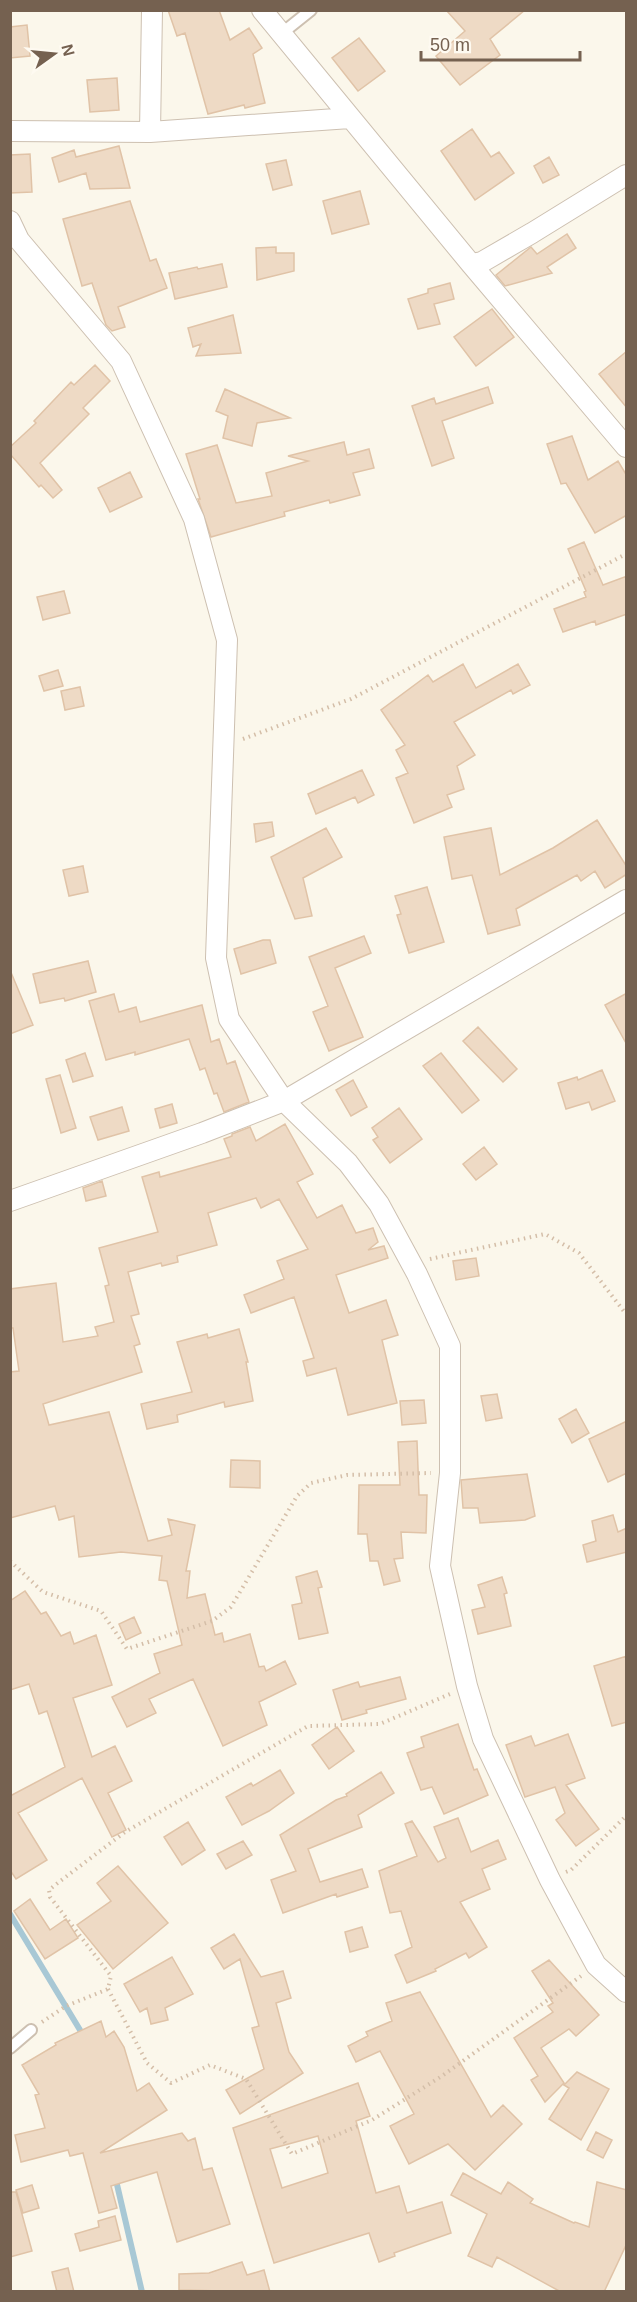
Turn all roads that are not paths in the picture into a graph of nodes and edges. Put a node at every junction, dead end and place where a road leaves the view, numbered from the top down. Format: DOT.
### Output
graph roads {
  1 [pos="152,10"];
  2 [pos="262,10"];
  3 [pos="310,10"];
  4 [pos="281,34"];
  5 [pos="350,118"];
  6 [pos="10,131"];
  7 [pos="150,132"];
  8 [pos="627,175"];
  9 [pos="10,221"];
  10 [pos="471,264"];
  11 [pos="627,447"];
  12 [pos="627,900"];
  13 [pos="284,1101"];
  14 [pos="10,1201"];
  15 [pos="627,1992"];
  16 [pos="32,2030"];
  17 [pos="10,2048"];
  1 -- 7 [label="street"];
  2 -- 4 [label="street"];
  3 -- 4 [label="lane"];
  4 -- 5 [label="street"];
  5 -- 7 [label="street"];
  5 -- 10 [label="street"];
  6 -- 7 [label="street"];
  8 -- 10 [label="street"];
  9 -- 13 [label="street"];
  10 -- 11 [label="street"];
  12 -- 13 [label="street"];
  13 -- 14 [label="street"];
  13 -- 15 [label="street"];
  16 -- 17 [label="lane"];
}
